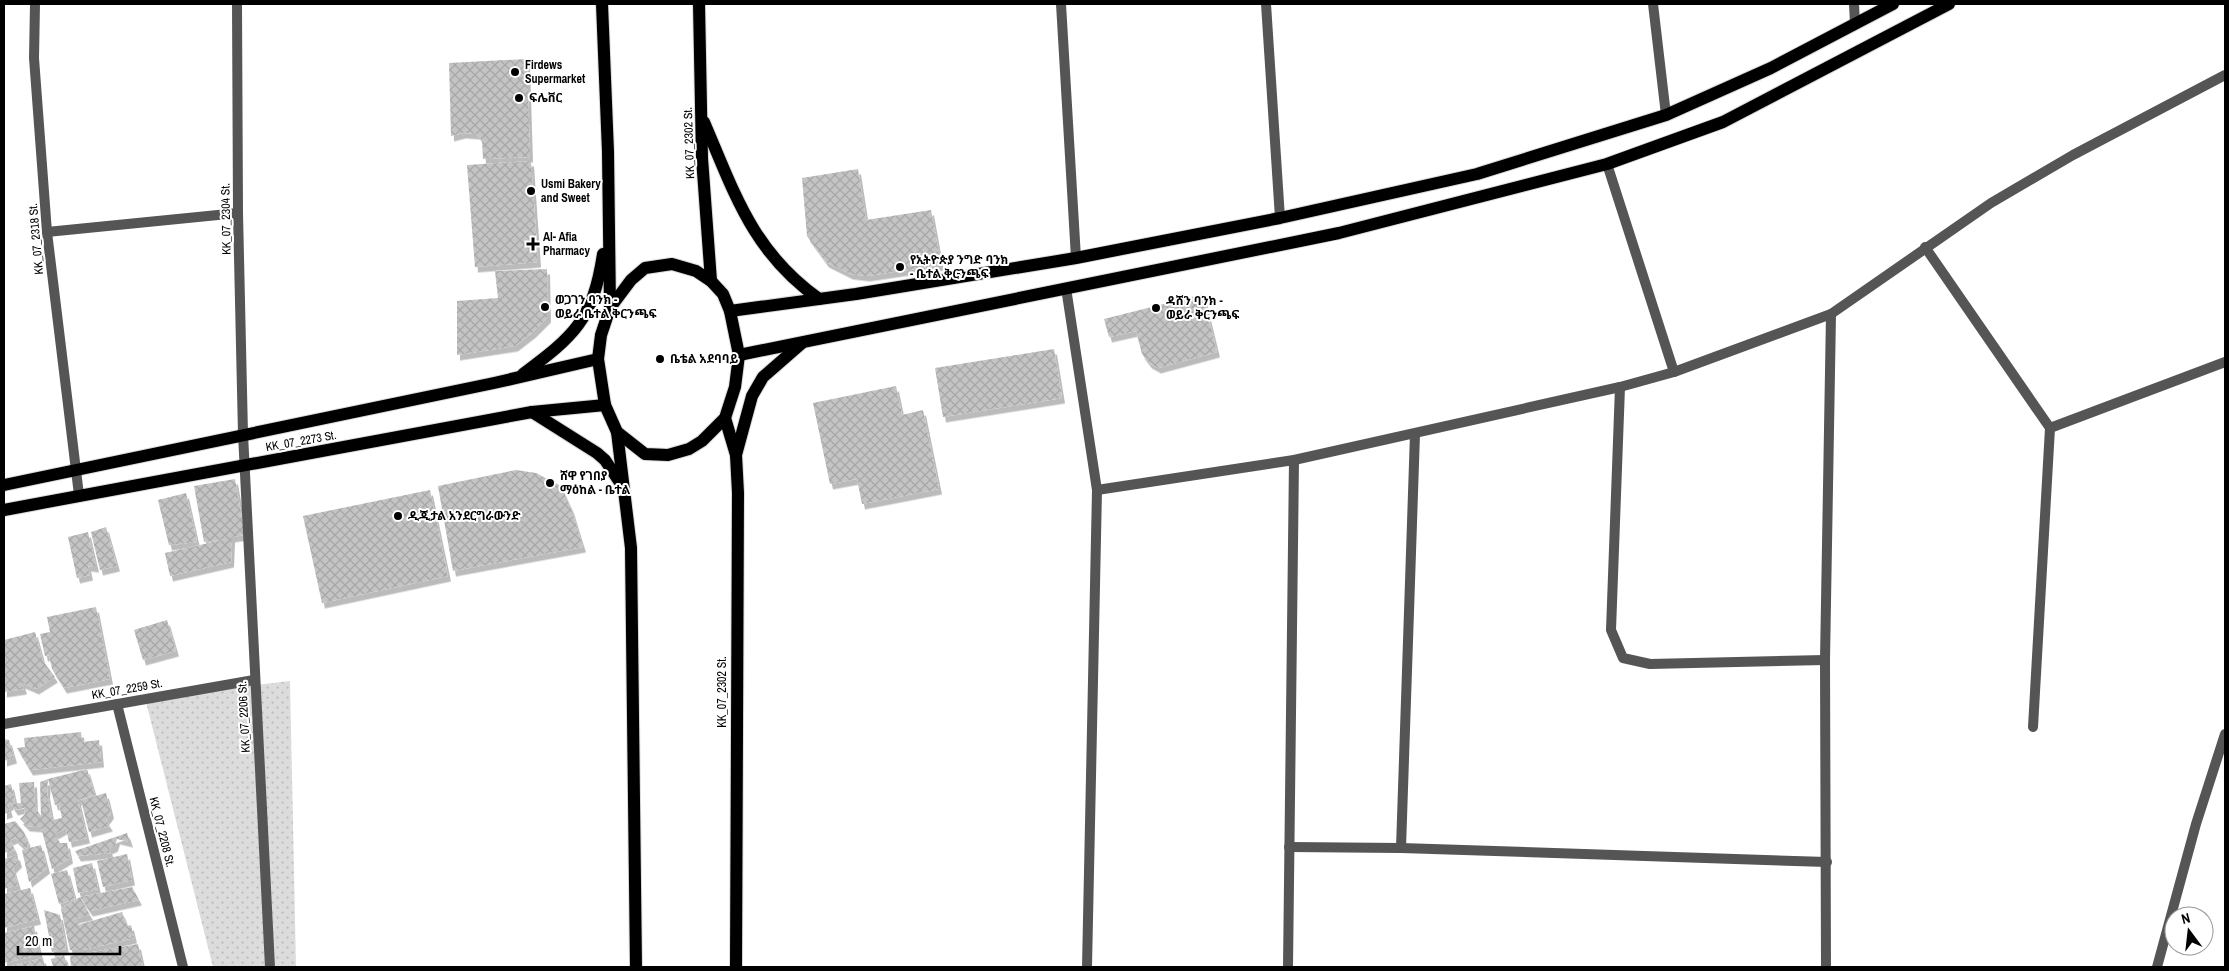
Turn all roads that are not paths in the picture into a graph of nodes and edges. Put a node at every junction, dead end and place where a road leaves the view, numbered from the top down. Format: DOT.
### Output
graph roads {
  1 [pos="35,4"];
  2 [pos="237,4"];
  3 [pos="602,4"];
  4 [pos="699,4"];
  5 [pos="1061,4"];
  6 [pos="1266,4"];
  7 [pos="1653,4"];
  8 [pos="1854,4"];
  9 [pos="1893,4"];
  10 [pos="1948,4"];
  11 [pos="1855,24"];
  12 [pos="2225,75"];
  13 [pos="1666,115"];
  14 [pos="701,117"];
  15 [pos="1607,164"];
  16 [pos="238,213"];
  17 [pos="1280,218"];
  18 [pos="608,222"];
  19 [pos="47,232"];
  20 [pos="1925,247"];
  21 [pos="1076,258"];
  22 [pos="711,281"];
  23 [pos="1066,288"];
  24 [pos="819,299"];
  25 [pos="610,308"];
  26 [pos="730,311"];
  27 [pos="1831,314"];
  28 [pos="802,343"];
  29 [pos="739,355"];
  30 [pos="598,359"];
  31 [pos="2225,362"];
  32 [pos="1674,372"];
  33 [pos="519,377"];
  34 [pos="1620,387"];
  35 [pos="605,405"];
  36 [pos="532,412"];
  37 [pos="725,418"];
  38 [pos="2050,428"];
  39 [pos="617,432"];
  40 [pos="243,434"];
  41 [pos="1415,434"];
  42 [pos="736,455"];
  43 [pos="1294,460"];
  44 [pos="246,465"];
  45 [pos="74,470"];
  46 [pos="4,485"];
  47 [pos="625,490"];
  48 [pos="1097,490"];
  49 [pos="78,495"];
  50 [pos="4,510"];
  51 [pos="1825,660"];
  52 [pos="254,680"];
  53 [pos="117,704"];
  54 [pos="4,724"];
  55 [pos="2033,727"];
  56 [pos="2225,734"];
  57 [pos="1289,847"];
  58 [pos="1401,848"];
  59 [pos="1827,862"];
  60 [pos="183,967"];
  61 [pos="270,967"];
  62 [pos="636,967"];
  63 [pos="736,967"];
  64 [pos="1087,967"];
  65 [pos="1288,967"];
  66 [pos="1826,967"];
  67 [pos="2157,967"];
  1 -- 19 [label="street, KK_07_2318 St."];
  2 -- 16 [label="street, KK_07_2304 St."];
  3 -- 18 [label="main road"];
  4 -- 14 [label="main road, KK_07_2302 St."];
  5 -- 21 [label="street"];
  6 -- 17 [label="street"];
  7 -- 13 [label="street"];
  8 -- 11 [label="street"];
  9 -- 11 [label="main road"];
  10 -- 15 [label="main road"];
  11 -- 13 [label="main road"];
  12 -- 20 [label="street"];
  13 -- 17 [label="main road"];
  14 -- 22 [label="main road, KK_07_2302 St."];
  14 -- 24 [label="main road"];
  15 -- 23 [label="main road"];
  15 -- 32 [label="street"];
  16 -- 19 [label="street"];
  16 -- 40 [label="street, KK_07_2304 St."];
  17 -- 21 [label="main road"];
  18 -- 25 [label="main road"];
  18 -- 33 [label="main road"];
  19 -- 45 [label="street, KK_07_2318 St."];
  20 -- 27 [label="street"];
  20 -- 38 [label="street"];
  21 -- 24 [label="main road"];
  22 -- 25 [label="main road"];
  22 -- 26 [label="main road"];
  23 -- 28 [label="main road"];
  23 -- 48 [label="street"];
  24 -- 26 [label="main road"];
  25 -- 30 [label="main road"];
  26 -- 29 [label="main road"];
  27 -- 32 [label="street"];
  27 -- 51 [label="street"];
  28 -- 29 [label="main road"];
  28 -- 42 [label="main road"];
  29 -- 37 [label="main road"];
  30 -- 33 [label="main road"];
  30 -- 35 [label="main road"];
  31 -- 38 [label="street"];
  32 -- 34 [label="street"];
  33 -- 40 [label="main road, KK_07_2273 St."];
  34 -- 41 [label="street"];
  34 -- 51 [label="street"];
  35 -- 36 [label="main road, KK_07_2273 St."];
  35 -- 39 [label="main road"];
  36 -- 44 [label="main road, KK_07_2273 St."];
  36 -- 47 [label="main road"];
  37 -- 39 [label="main road"];
  37 -- 42 [label="main road, KK_07_2302 St."];
  38 -- 55 [label="street"];
  39 -- 47 [label="main road"];
  40 -- 44 [label="street, KK_07_2304 St."];
  40 -- 45 [label="main road, KK_07_2273 St."];
  41 -- 43 [label="street"];
  41 -- 58 [label="street"];
  42 -- 63 [label="main road, KK_07_2302 St."];
  43 -- 48 [label="street"];
  43 -- 57 [label="street"];
  44 -- 49 [label="main road, KK_07_2273 St."];
  44 -- 52 [label="street, KK_07_2206 St."];
  45 -- 46 [label="main road, KK_07_2273 St."];
  45 -- 49 [label="street, KK_07_2318 St."];
  47 -- 62 [label="main road"];
  48 -- 64 [label="street"];
  49 -- 50 [label="main road, KK_07_2273 St."];
  51 -- 59 [label="street"];
  52 -- 53 [label="street, KK_07_2259 St."];
  52 -- 61 [label="street, KK_07_2206 St."];
  53 -- 54 [label="street, KK_07_2259 St."];
  53 -- 60 [label="street, KK_07_2208 St."];
  56 -- 67 [label="street"];
  57 -- 58 [label="street"];
  57 -- 65 [label="street"];
  58 -- 59 [label="street"];
  59 -- 66 [label="street"];
}
